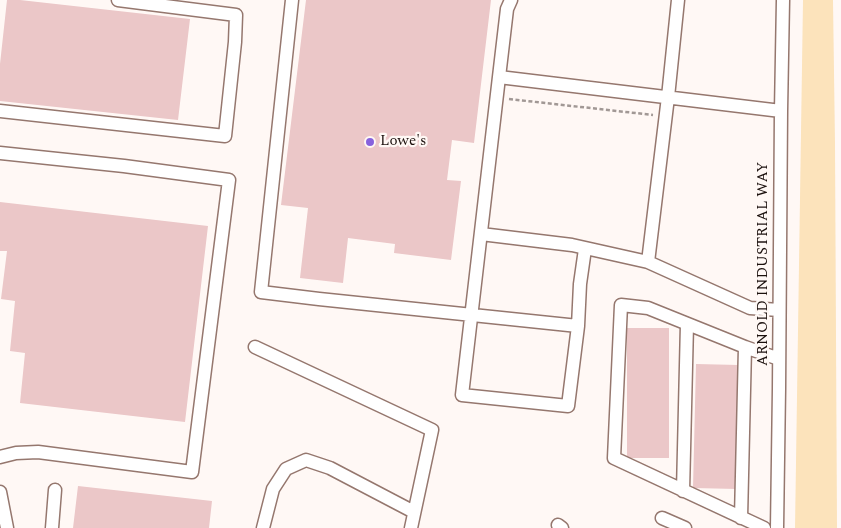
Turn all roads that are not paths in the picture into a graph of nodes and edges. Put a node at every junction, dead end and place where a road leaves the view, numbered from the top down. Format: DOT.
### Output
graph roads {
  1 [pos="118,0"];
  2 [pos="292,0"];
  3 [pos="511,0"];
  4 [pos="678,0"];
  5 [pos="783,0"];
  6 [pos="499,77"];
  7 [pos="668,97"];
  8 [pos="0,111"];
  9 [pos="781,111"];
  10 [pos="0,153"];
  11 [pos="481,234"];
  12 [pos="585,249"];
  13 [pos="648,262"];
  14 [pos="779,310"];
  15 [pos="471,316"];
  16 [pos="687,324"];
  17 [pos="578,326"];
  18 [pos="255,347"];
  19 [pos="745,347"];
  20 [pos="779,359"];
  21 [pos="0,457"];
  22 [pos="55,490"];
  23 [pos="683,491"];
  24 [pos="0,492"];
  25 [pos="414,512"];
  26 [pos="662,518"];
  27 [pos="741,518"];
  28 [pos="7,528"];
  29 [pos="52,528"];
  30 [pos="263,528"];
  31 [pos="411,528"];
  32 [pos="685,528"];
  33 [pos="764,528"];
  34 [pos="777,528"];
  1 -- 8 [label="street"];
  2 -- 15 [label="street"];
  3 -- 6 [label="street"];
  4 -- 7 [label="street"];
  5 -- 9 [label="street, ARNOLD INDUSTRIAL WAY"];
  6 -- 7 [label="street"];
  6 -- 11 [label="street"];
  7 -- 9 [label="street"];
  7 -- 13 [label="street"];
  9 -- 14 [label="street, ARNOLD INDUSTRIAL WAY"];
  10 -- 21 [label="street"];
  11 -- 12 [label="street"];
  11 -- 15 [label="street"];
  12 -- 13 [label="street"];
  12 -- 17 [label="street"];
  13 -- 14 [label="street"];
  14 -- 20 [label="street, ARNOLD INDUSTRIAL WAY"];
  15 -- 17 [label="street"];
  15 -- 17 [label="street"];
  16 -- 19 [label="street"];
  16 -- 23 [label="street"];
  16 -- 23 [label="street"];
  18 -- 25 [label="street"];
  19 -- 20 [label="street"];
  19 -- 27 [label="street"];
  20 -- 34 [label="street, ARNOLD INDUSTRIAL WAY"];
  22 -- 29 [label="street"];
  23 -- 27 [label="street"];
  24 -- 28 [label="street"];
  25 -- 30 [label="street"];
  25 -- 31 [label="street"];
  26 -- 32 [label="street"];
  27 -- 33 [label="street"];
}
